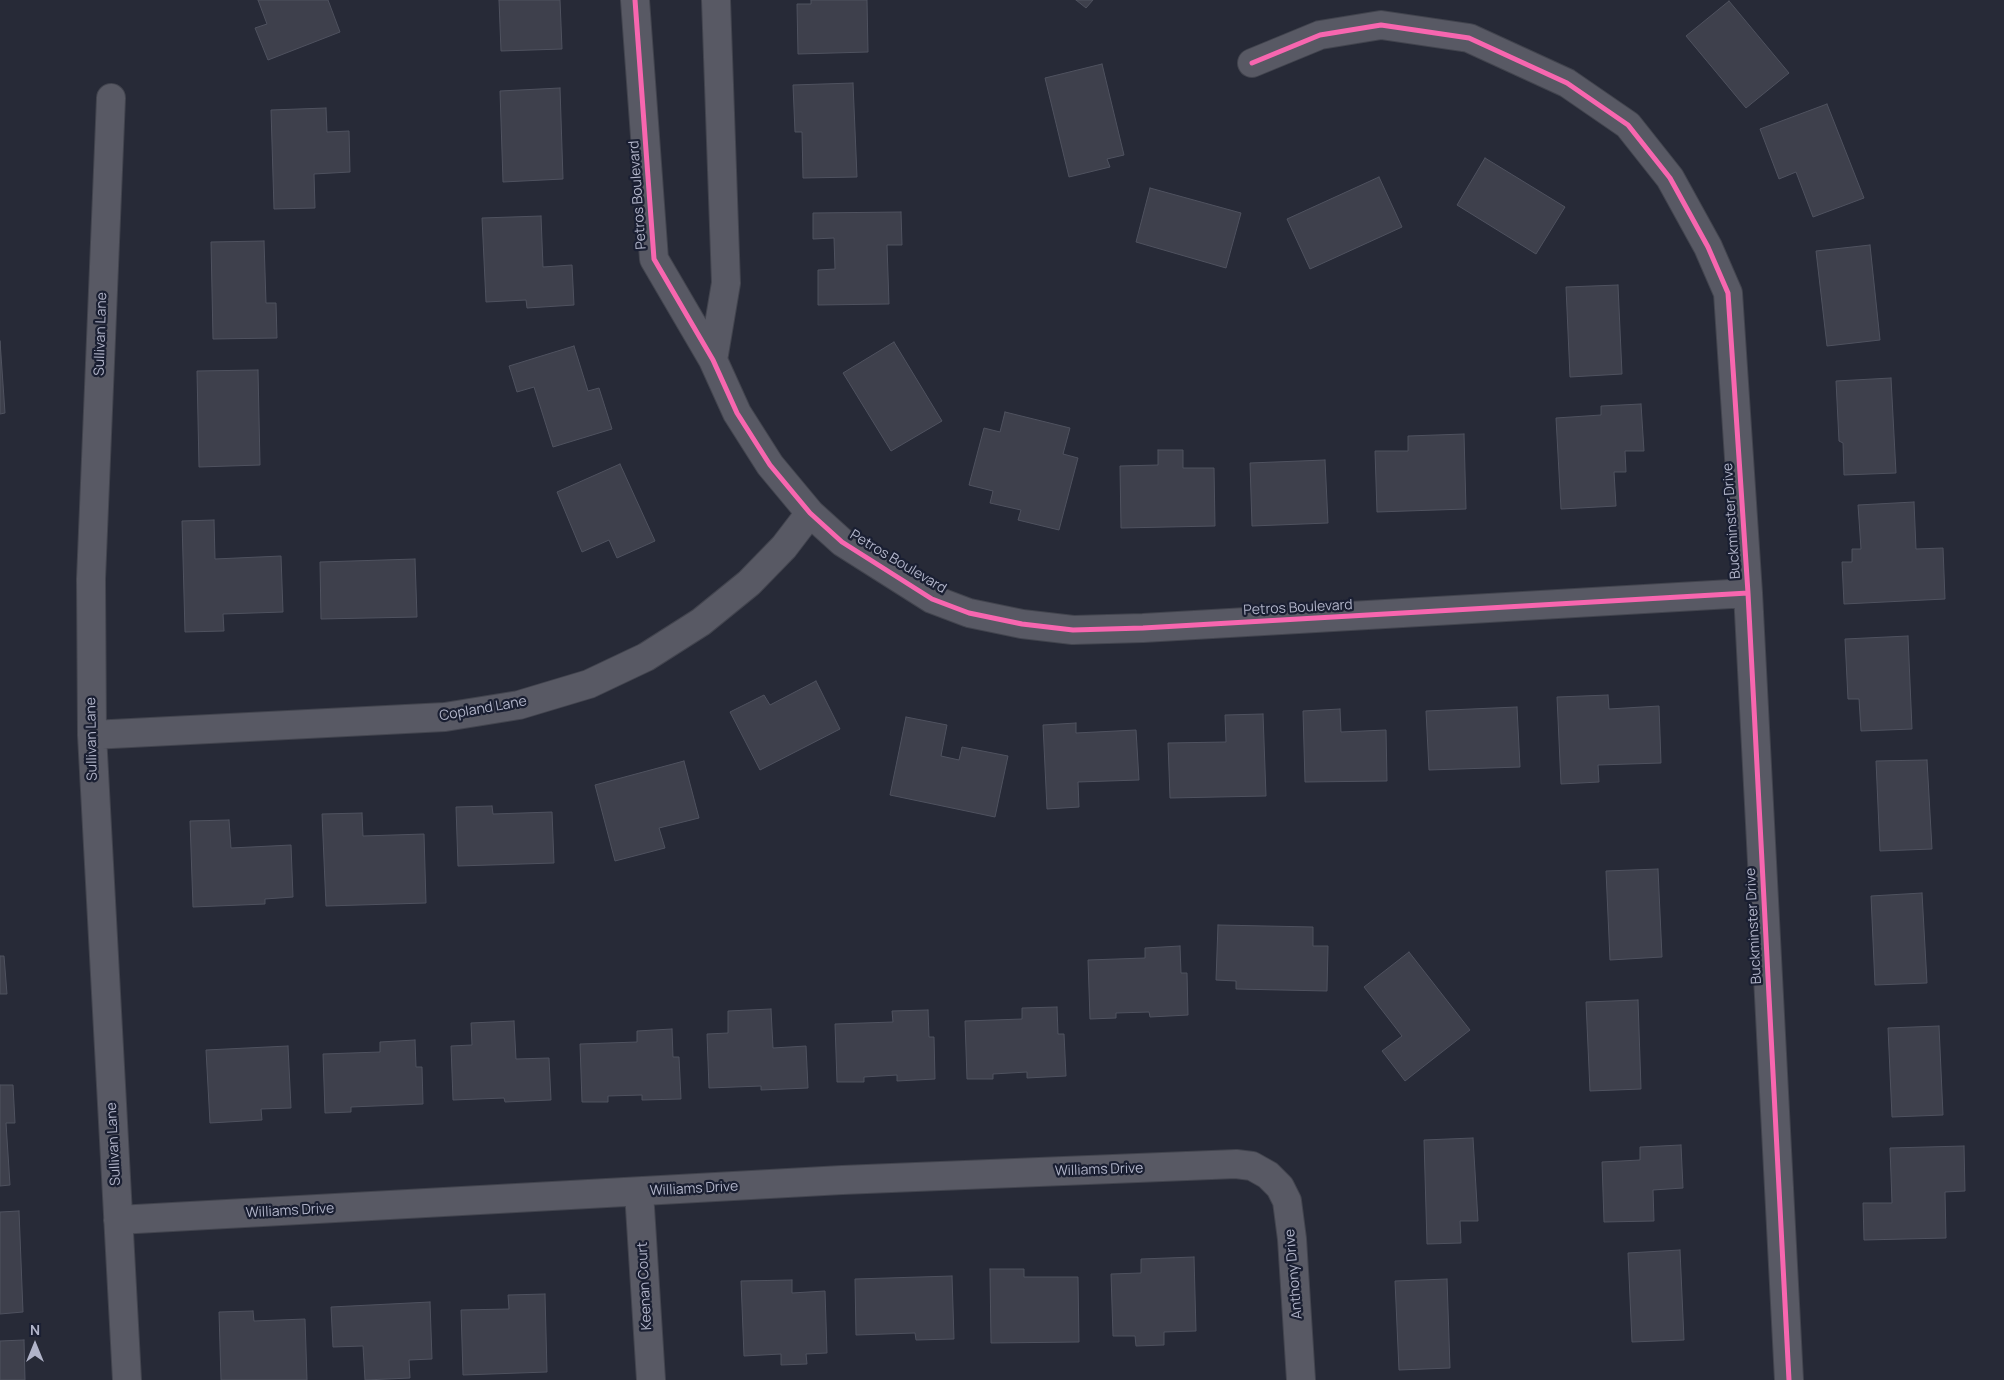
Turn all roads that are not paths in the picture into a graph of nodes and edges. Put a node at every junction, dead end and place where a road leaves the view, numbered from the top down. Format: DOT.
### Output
graph roads {
  1 [pos="635,0"];
  2 [pos="716,0"];
  3 [pos="1252,63"];
  4 [pos="111,98"];
  5 [pos="712,360"];
  6 [pos="810,513"];
  7 [pos="1748,593"];
  8 [pos="92,734"];
  9 [pos="1268,1175"];
  10 [pos="639,1192"];
  11 [pos="118,1220"];
  12 [pos="127,1380"];
  13 [pos="651,1380"];
  14 [pos="1302,1380"];
  15 [pos="1789,1380"];
  1 -- 5 [label="street, Petros Boulevard"];
  2 -- 5 [label="street"];
  3 -- 7 [label="street, Buckminster Drive"];
  4 -- 8 [label="street, Sullivan Lane"];
  5 -- 6 [label="street, Petros Boulevard"];
  6 -- 7 [label="street, Petros Boulevard"];
  6 -- 8 [label="street, Copland Lane"];
  7 -- 15 [label="street, Buckminster Drive"];
  8 -- 11 [label="street, Sullivan Lane"];
  9 -- 10 [label="street, Williams Drive"];
  9 -- 14 [label="street, Anthony Drive"];
  10 -- 11 [label="street, Williams Drive"];
  10 -- 13 [label="street, Keenan Court"];
  11 -- 12 [label="street, Sullivan Lane"];
}
